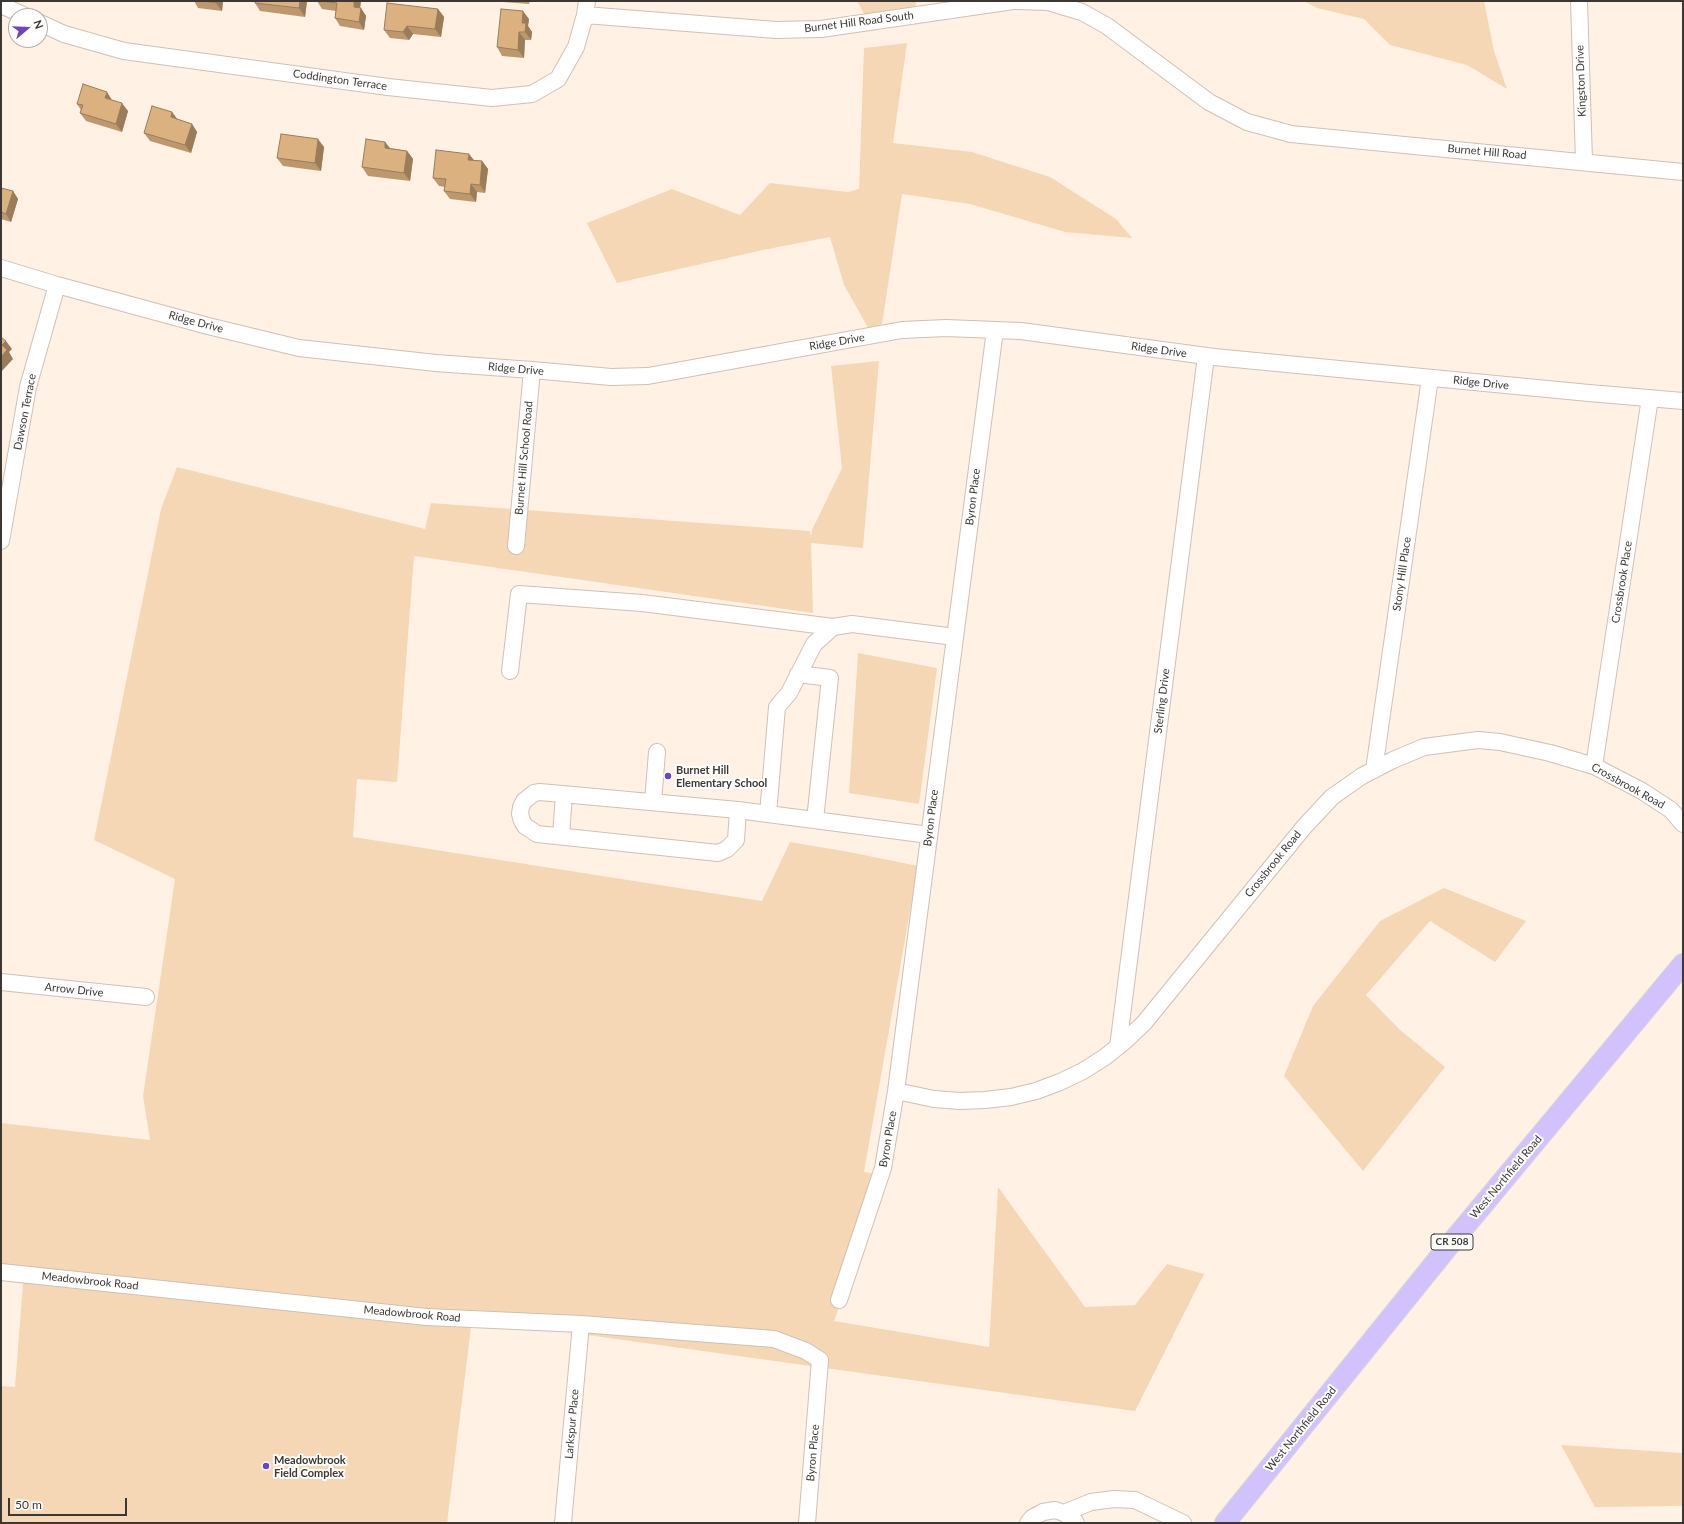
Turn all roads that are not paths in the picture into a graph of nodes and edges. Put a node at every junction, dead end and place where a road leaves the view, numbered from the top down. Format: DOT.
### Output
graph roads {
  1 [pos="1013,1"];
  2 [pos="1016,1"];
  3 [pos="1579,1"];
  4 [pos="586,8"];
  5 [pos="48,27"];
  6 [pos="1584,162"];
  7 [pos="1683,172"];
  8 [pos="1,268"];
  9 [pos="57,285"];
  10 [pos="995,330"];
  11 [pos="1206,356"];
  12 [pos="532,370"];
  13 [pos="1430,378"];
  14 [pos="1650,398"];
  15 [pos="1683,401"];
  16 [pos="1,541"];
  17 [pos="516,546"];
  18 [pos="833,627"];
  19 [pos="955,637"];
  20 [pos="510,671"];
  21 [pos="798,674"];
  22 [pos="657,752"];
  23 [pos="1594,766"];
  24 [pos="1374,770"];
  25 [pos="564,794"];
  26 [pos="653,802"];
  27 [pos="738,810"];
  28 [pos="768,814"];
  29 [pos="815,820"];
  30 [pos="1683,824"];
  31 [pos="929,835"];
  32 [pos="561,836"];
  33 [pos="1683,964"];
  34 [pos="1,982"];
  35 [pos="146,997"];
  36 [pos="1118,1047"];
  37 [pos="896,1092"];
  38 [pos="1,1272"];
  39 [pos="839,1300"];
  40 [pos="581,1324"];
  41 [pos="820,1360"];
  42 [pos="1070,1518"];
  43 [pos="563,1523"];
  44 [pos="807,1523"];
  45 [pos="1028,1523"];
  46 [pos="1183,1523"];
  47 [pos="1225,1523"];
  1 -- 4 [label="street, Burnet Hill Road South"];
  2 -- 6 [label="street, Burnet Hill Road"];
  3 -- 6 [label="street, Kingston Drive"];
  4 -- 5 [label="street, Coddington Terrace"];
  6 -- 7 [label="street, Burnet Hill Road"];
  8 -- 9 [label="street, Ridge Drive"];
  9 -- 12 [label="street, Ridge Drive"];
  9 -- 16 [label="street, Dawson Terrace"];
  10 -- 11 [label="street, Ridge Drive"];
  10 -- 12 [label="street, Ridge Drive"];
  10 -- 19 [label="street, Byron Place"];
  11 -- 13 [label="street, Ridge Drive"];
  11 -- 36 [label="street, Sterling Drive"];
  12 -- 17 [label="street, Burnet Hill School Road"];
  13 -- 14 [label="street, Ridge Drive"];
  13 -- 24 [label="street, Stony Hill Place"];
  14 -- 15 [label="street, Ridge Drive"];
  14 -- 23 [label="street, Crossbrook Place"];
  18 -- 19 [label="street"];
  18 -- 20 [label="street"];
  18 -- 21 [label="street"];
  19 -- 31 [label="street, Byron Place"];
  21 -- 28 [label="street"];
  21 -- 29 [label="street"];
  22 -- 26 [label="street"];
  23 -- 24 [label="street, Crossbrook Road"];
  23 -- 30 [label="street, Crossbrook Road"];
  24 -- 36 [label="street, Crossbrook Road"];
  25 -- 26 [label="street"];
  25 -- 32 [label="street"];
  25 -- 32 [label="street"];
  26 -- 27 [label="street"];
  27 -- 28 [label="street"];
  27 -- 32 [label="street"];
  28 -- 29 [label="street"];
  29 -- 31 [label="street"];
  31 -- 37 [label="street, Byron Place"];
  33 -- 47 [label="main road, West Northfield Road / CR 508"];
  34 -- 35 [label="street, Arrow Drive"];
  36 -- 37 [label="street, Crossbrook Road"];
  37 -- 39 [label="street, Byron Place"];
  38 -- 40 [label="street, Meadowbrook Road"];
  40 -- 41 [label="street, Meadowbrook Road"];
  40 -- 43 [label="street, Larkspur Place"];
  41 -- 44 [label="street, Byron Place"];
  42 -- 45 [label="street"];
  42 -- 46 [label="street"];
}
